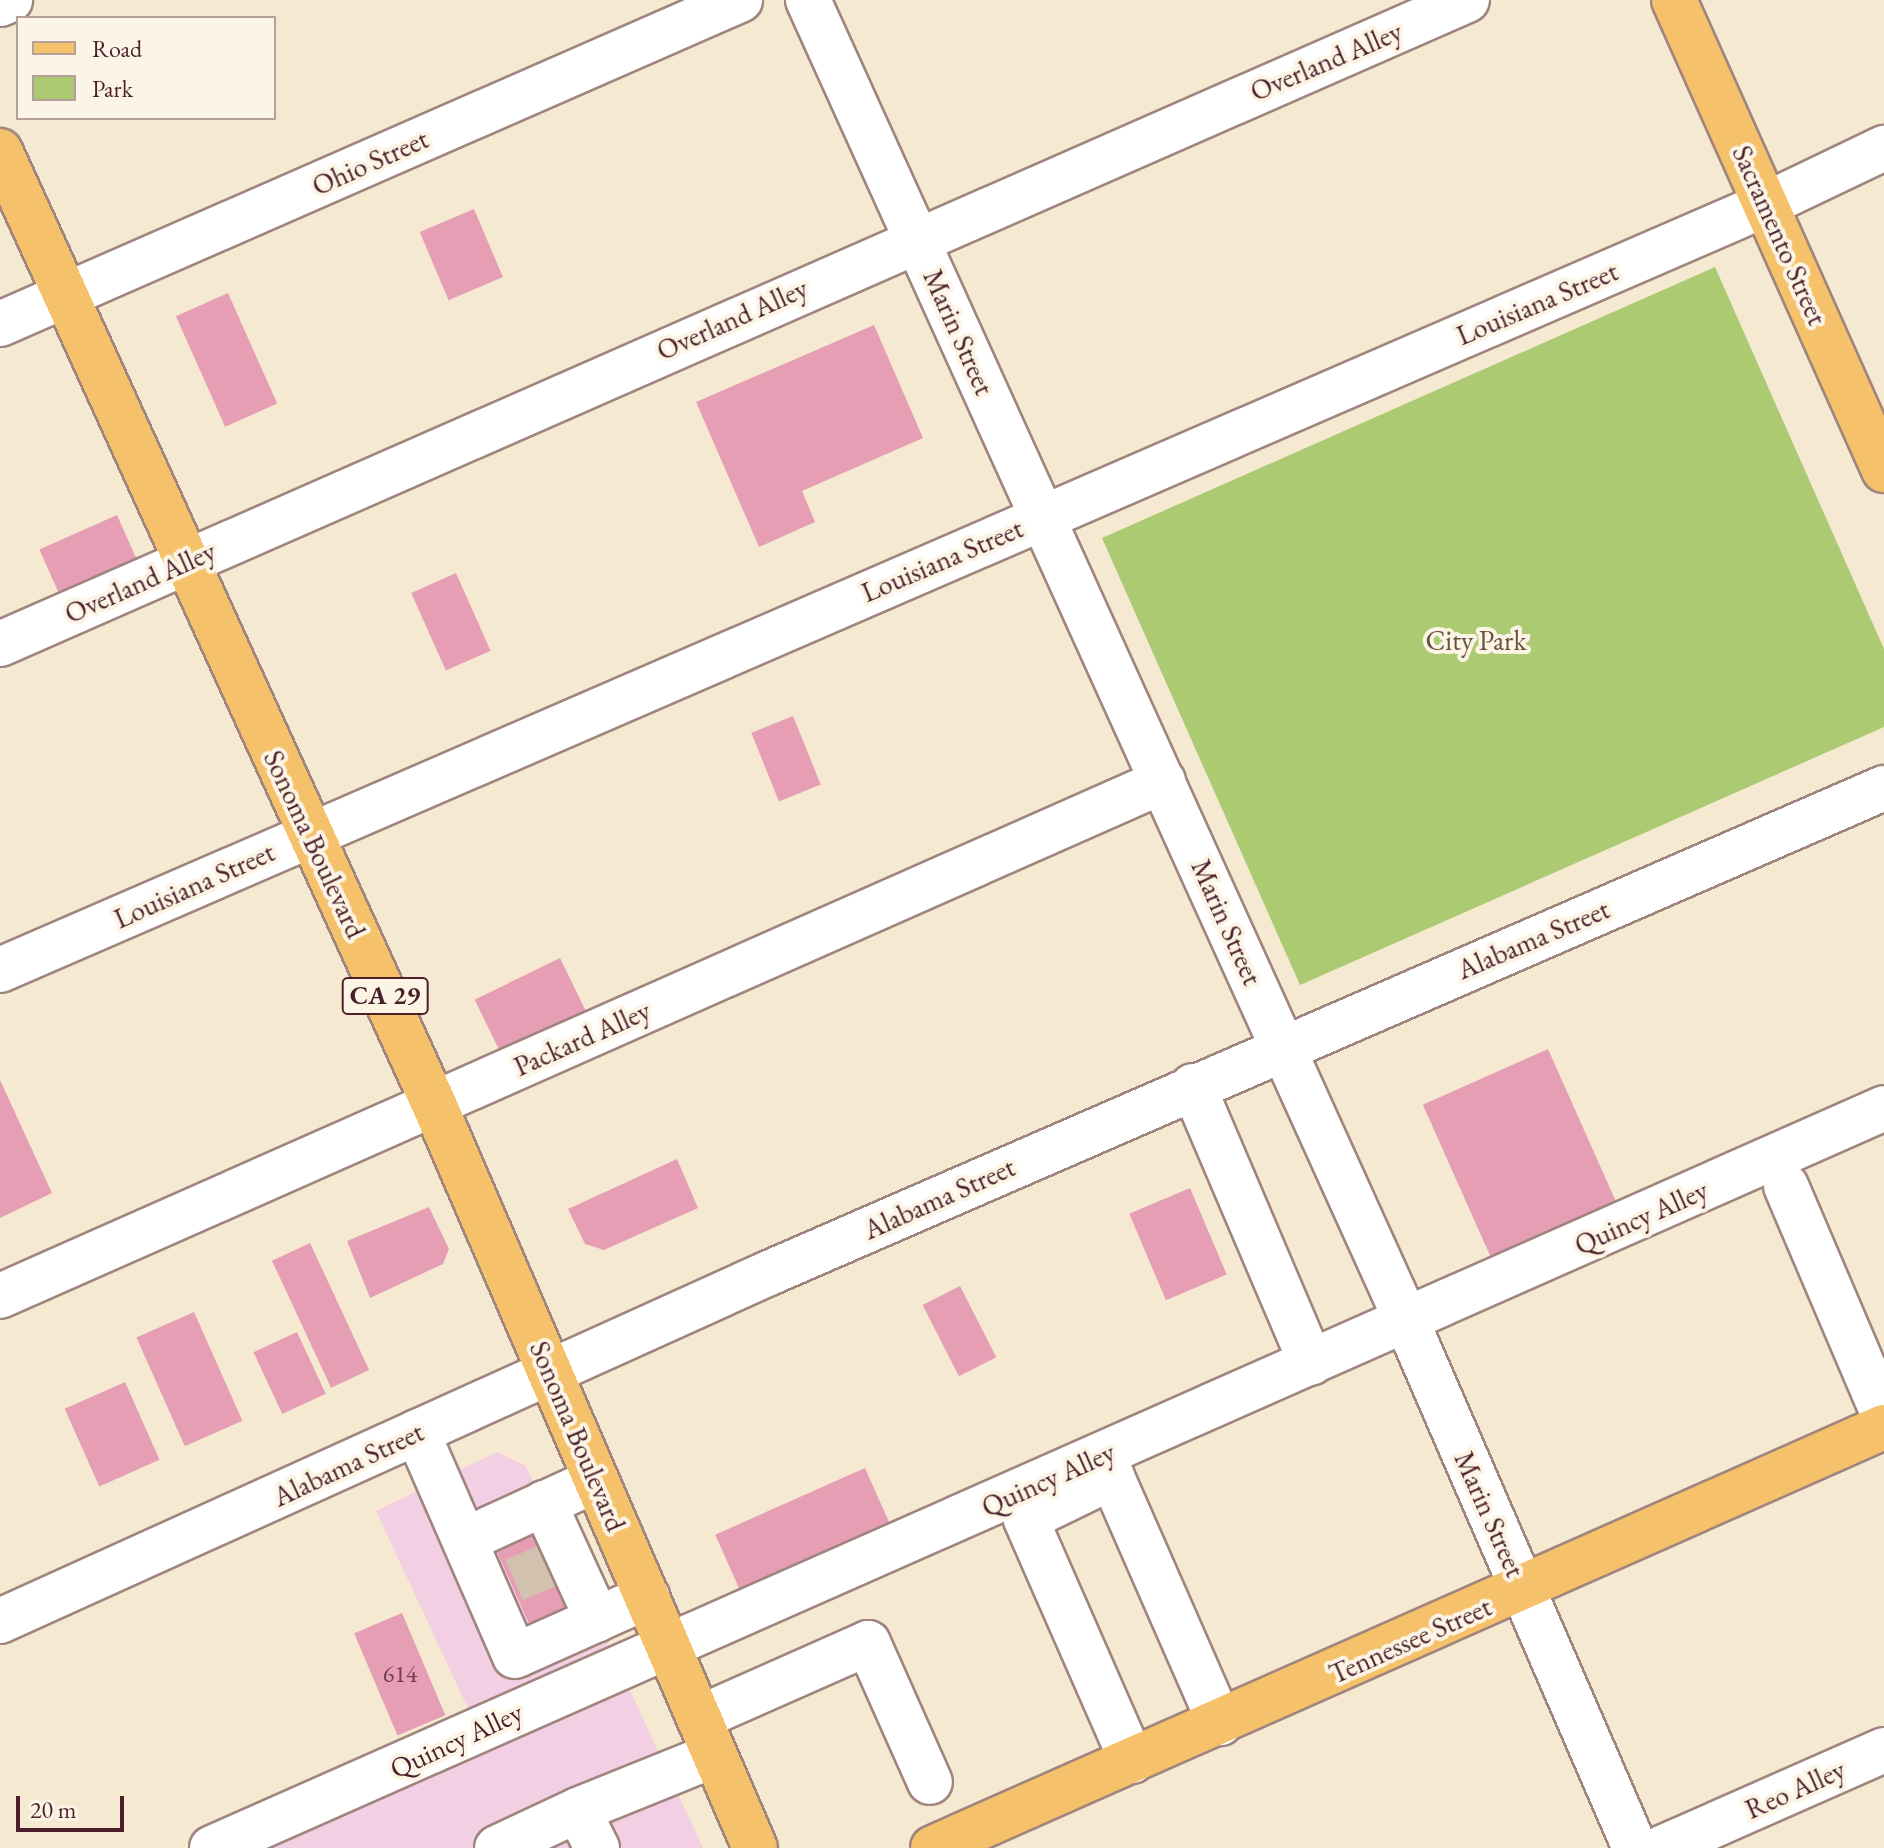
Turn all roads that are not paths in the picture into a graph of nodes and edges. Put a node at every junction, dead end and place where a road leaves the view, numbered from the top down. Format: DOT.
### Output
graph roads {
  1 [pos="10,0"];
  2 [pos="740,0"];
  3 [pos="808,0"];
  4 [pos="1467,0"];
  5 [pos="1674,0"];
  6 [pos="0,4"];
  7 [pos="1884,148"];
  8 [pos="0,151"];
  9 [pos="1767,204"];
  10 [pos="916,238"];
  11 [pos="65,296"];
  12 [pos="0,324"];
  13 [pos="1884,470"];
  14 [pos="1043,516"];
  15 [pos="186,562"];
  16 [pos="0,644"];
  17 [pos="1163,781"];
  18 [pos="1884,788"];
  19 [pos="310,834"];
  20 [pos="0,970"];
  21 [pos="1283,1047"];
  22 [pos="1193,1086"];
  23 [pos="434,1104"];
  24 [pos="1884,1108"];
  25 [pos="1786,1186"];
  26 [pos="0,1296"];
  27 [pos="1407,1322"];
  28 [pos="1311,1363"];
  29 [pos="550,1372"];
  30 [pos="1884,1416"];
  31 [pos="1884,1427"];
  32 [pos="417,1432"];
  33 [pos="1106,1466"];
  34 [pos="596,1480"];
  35 [pos="544,1503"];
  36 [pos="1018,1507"];
  37 [pos="465,1540"];
  38 [pos="1523,1590"];
  39 [pos="647,1597"];
  40 [pos="597,1619"];
  41 [pos="0,1621"];
  42 [pos="668,1646"];
  43 [pos="1220,1723"];
  44 [pos="707,1737"];
  45 [pos="1884,1750"];
  46 [pos="1132,1761"];
  47 [pos="930,1782"];
  48 [pos="587,1829"];
  49 [pos="992,1836"];
  50 [pos="212,1848"];
  51 [pos="497,1848"];
  52 [pos="755,1848"];
  53 [pos="933,1848"];
  54 [pos="1635,1848"];
  55 [pos="1662,1848"];
  1 -- 6 [label="street"];
  2 -- 11 [label="street, Ohio Street"];
  3 -- 10 [label="street, Marin Street"];
  4 -- 10 [label="street, Overland Alley"];
  5 -- 9 [label="main road, Sacramento Street"];
  7 -- 9 [label="street, Louisiana Street"];
  8 -- 11 [label="main road, Sonoma Boulevard / CA 29"];
  9 -- 13 [label="main road, Sacramento Street"];
  9 -- 14 [label="street, Louisiana Street"];
  10 -- 14 [label="street, Marin Street"];
  10 -- 15 [label="street, Overland Alley"];
  11 -- 12 [label="street, Ohio Street"];
  11 -- 15 [label="main road, Sonoma Boulevard / CA 29"];
  14 -- 17 [label="street, Marin Street"];
  14 -- 19 [label="street, Louisiana Street"];
  15 -- 16 [label="street, Overland Alley"];
  15 -- 19 [label="main road, Sonoma Boulevard / CA 29"];
  17 -- 21 [label="street, Marin Street"];
  17 -- 23 [label="street, Packard Alley"];
  18 -- 21 [label="street, Alabama Street"];
  19 -- 20 [label="street, Louisiana Street"];
  19 -- 23 [label="main road, Sonoma Boulevard / CA 29"];
  21 -- 22 [label="street, Alabama Street"];
  21 -- 27 [label="street, Marin Street"];
  22 -- 28 [label="street"];
  22 -- 29 [label="street, Alabama Street"];
  23 -- 26 [label="street, Packard Alley"];
  23 -- 29 [label="main road, Sonoma Boulevard / CA 29"];
  24 -- 27 [label="street, Quincy Alley"];
  25 -- 30 [label="street"];
  27 -- 28 [label="street, Quincy Alley"];
  27 -- 38 [label="street, Marin Street"];
  28 -- 33 [label="street, Quincy Alley"];
  29 -- 32 [label="street, Alabama Street"];
  29 -- 34 [label="main road, Sonoma Boulevard / CA 29"];
  31 -- 38 [label="main road, Tennessee Street"];
  32 -- 37 [label="street"];
  32 -- 41 [label="street, Alabama Street"];
  33 -- 36 [label="street, Quincy Alley"];
  33 -- 43 [label="street"];
  34 -- 35 [label="street"];
  34 -- 39 [label="main road, Sonoma Boulevard / CA 29"];
  35 -- 37 [label="street"];
  35 -- 40 [label="street"];
  36 -- 42 [label="street, Quincy Alley"];
  36 -- 46 [label="street"];
  37 -- 40 [label="street"];
  38 -- 43 [label="main road, Tennessee Street"];
  38 -- 54 [label="street, Marin Street"];
  39 -- 40 [label="street"];
  39 -- 42 [label="main road, Sonoma Boulevard / CA 29"];
  42 -- 44 [label="main road, Sonoma Boulevard / CA 29"];
  42 -- 50 [label="street, Quincy Alley"];
  43 -- 46 [label="main road, Tennessee Street"];
  44 -- 47 [label="street"];
  44 -- 48 [label="street"];
  44 -- 52 [label="main road, Sonoma Boulevard / CA 29"];
  45 -- 55 [label="street, Reo Alley"];
  46 -- 49 [label="main road, Tennessee Street"];
  48 -- 51 [label="street"];
  49 -- 53 [label="main road, Tennessee Street"];
}
